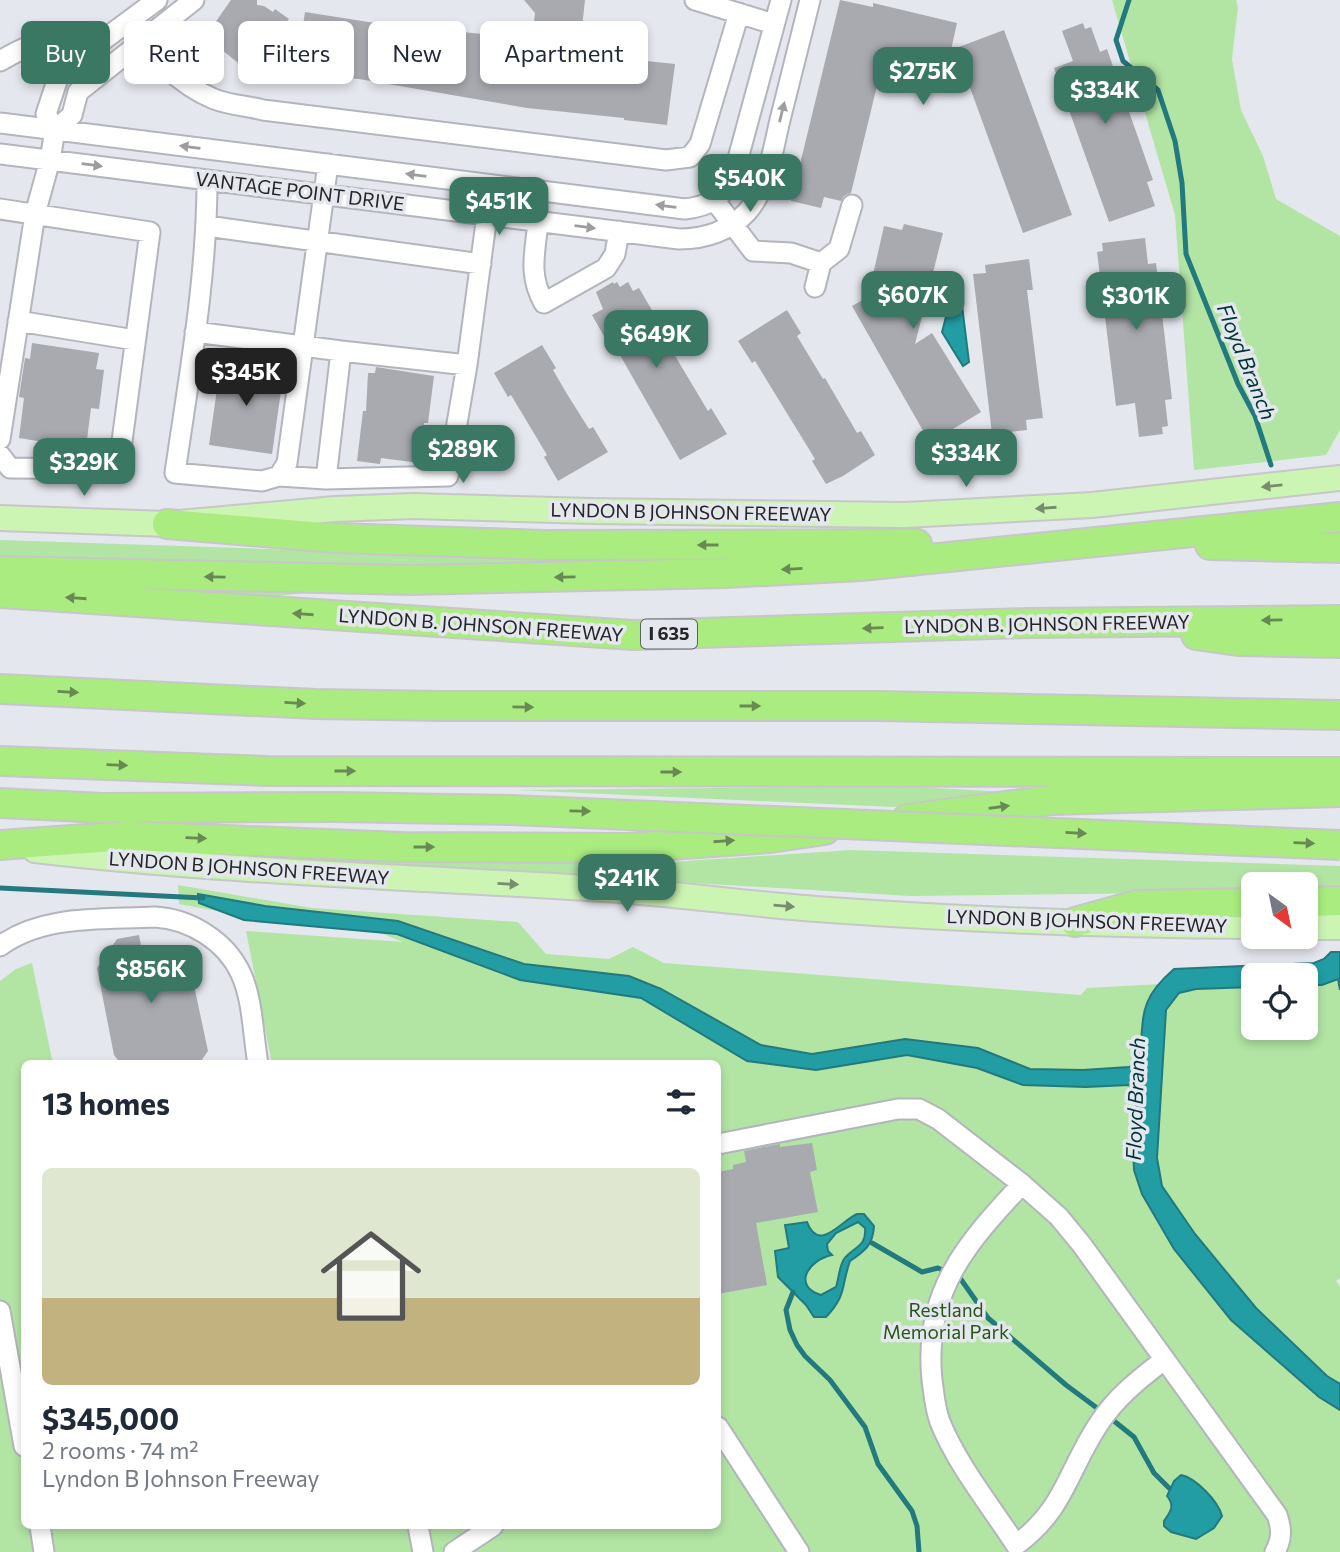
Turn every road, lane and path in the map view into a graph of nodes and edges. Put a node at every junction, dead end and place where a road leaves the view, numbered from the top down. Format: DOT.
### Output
graph roads {
  1 [pos="157,0"];
  2 [pos="194,0"];
  3 [pos="695,0"];
  4 [pos="781,0"];
  5 [pos="810,0"];
  6 [pos="739,13"];
  7 [pos="130,21"];
  8 [pos="168,21"];
  9 [pos="774,24"];
  10 [pos="124,25"];
  11 [pos="110,36"];
  12 [pos="21,49"];
  13 [pos="124,56"];
  14 [pos="0,61"];
  15 [pos="110,67"];
  16 [pos="56,84"];
  17 [pos="88,84"];
  18 [pos="187,84"];
  19 [pos="0,123"];
  20 [pos="55,130"];
  21 [pos="0,154"];
  22 [pos="50,160"];
  23 [pos="328,164"];
  24 [pos="207,180"];
  25 [pos="324,194"];
  26 [pos="715,201"];
  27 [pos="852,205"];
  28 [pos="0,209"];
  29 [pos="35,214"];
  30 [pos="487,215"];
  31 [pos="538,222"];
  32 [pos="732,224"];
  33 [pos="207,226"];
  34 [pos="619,231"];
  35 [pos="318,242"];
  36 [pos="821,262"];
  37 [pos="481,264"];
  38 [pos="816,286"];
  39 [pos="18,321"];
  40 [pos="195,332"];
  41 [pos="135,340"];
  42 [pos="303,346"];
  43 [pos="341,351"];
  44 [pos="467,365"];
  45 [pos="0,439"];
  46 [pos="0,455"];
  47 [pos="279,476"];
  48 [pos="1340,478"];
  49 [pos="326,479"];
  50 [pos="1340,517"];
  51 [pos="0,518"];
  52 [pos="167,524"];
  53 [pos="1340,548"];
  54 [pos="0,571"];
  55 [pos="0,593"];
  56 [pos="1340,620"];
  57 [pos="1115,622"];
  58 [pos="1340,643"];
  59 [pos="0,689"];
  60 [pos="1340,715"];
  61 [pos="0,761"];
  62 [pos="1340,772"];
  63 [pos="1340,792"];
  64 [pos="0,803"];
  65 [pos="1340,845"];
  66 [pos="0,846"];
  67 [pos="1340,901"];
  68 [pos="1318,902"];
  69 [pos="1241,904"];
  70 [pos="1136,915"];
  71 [pos="1074,922"];
  72 [pos="1241,925"];
  73 [pos="1318,927"];
  74 [pos="1340,927"];
  75 [pos="0,946"];
  76 [pos="256,1060"];
  77 [pos="721,1143"];
  78 [pos="1022,1184"];
  79 [pos="0,1311"];
  80 [pos="1164,1360"];
  81 [pos="21,1429"];
  82 [pos="721,1431"];
  83 [pos="40,1529"];
  84 [pos="419,1529"];
  85 [pos="488,1529"];
  86 [pos="1010,1548"];
  87 [pos="1282,1548"];
  88 [pos="44,1552"];
  89 [pos="423,1552"];
  90 [pos="454,1552"];
  91 [pos="799,1552"];
  1 -- 7 [label="street"];
  2 -- 8 [label="street"];
  3 -- 6 [label="street"];
  4 -- 9 [label="street"];
  32 -- 5 [label="street, VANTAGE POINT DRIVE, one-way"];
  6 -- 9 [label="street"];
  6 -- 18 [label="street"];
  9 -- 26 [label="street"];
  10 -- 11 [label="street"];
  12 -- 14 [label="street"];
  13 -- 15 [label="street"];
  16 -- 20 [label="street"];
  17 -- 20 [label="street"];
  19 -- 20 [label="street, VANTAGE POINT DRIVE"];
  20 -- 22 [label="street"];
  23 -- 20 [label="street, VANTAGE POINT DRIVE, one-way"];
  21 -- 22 [label="street, VANTAGE POINT DRIVE"];
  22 -- 24 [label="street, VANTAGE POINT DRIVE, one-way"];
  22 -- 29 [label="street"];
  23 -- 25 [label="street"];
  26 -- 23 [label="street, VANTAGE POINT DRIVE, one-way"];
  24 -- 25 [label="street, VANTAGE POINT DRIVE"];
  24 -- 33 [label="street"];
  25 -- 30 [label="street, VANTAGE POINT DRIVE"];
  25 -- 35 [label="street"];
  26 -- 32 [label="street"];
  27 -- 36 [label="street"];
  28 -- 29 [label="street"];
  29 -- 39 [label="street"];
  29 -- 41 [label="street"];
  30 -- 31 [label="street, VANTAGE POINT DRIVE"];
  30 -- 37 [label="street"];
  31 -- 34 [label="street, VANTAGE POINT DRIVE, one-way"];
  31 -- 34 [label="street"];
  32 -- 34 [label="street, VANTAGE POINT DRIVE"];
  32 -- 36 [label="street"];
  33 -- 35 [label="street"];
  33 -- 40 [label="street"];
  35 -- 37 [label="street"];
  35 -- 42 [label="street"];
  36 -- 38 [label="street"];
  37 -- 44 [label="street"];
  39 -- 41 [label="street"];
  39 -- 45 [label="street"];
  40 -- 42 [label="street"];
  40 -- 47 [label="street"];
  41 -- 46 [label="street"];
  42 -- 43 [label="street"];
  42 -- 47 [label="street"];
  43 -- 44 [label="street"];
  43 -- 49 [label="street"];
  44 -- 49 [label="street"];
  47 -- 49 [label="street"];
  48 -- 52 [label="main road, LYNDON B JOHNSON FREEWAY, one-way"];
  50 -- 54 [label="highway, one-way"];
  51 -- 52 [label="main road, LYNDON B JOHNSON FREEWAY"];
  53 -- 52 [label="highway, one-way"];
  57 -- 55 [label="highway, LYNDON B. JOHNSON FREEWAY / I 635, one-way"];
  56 -- 57 [label="highway, LYNDON B. JOHNSON FREEWAY / I 635, one-way"];
  57 -- 58 [label="highway"];
  59 -- 60 [label="highway, one-way"];
  61 -- 62 [label="highway, one-way"];
  66 -- 63 [label="highway, one-way"];
  64 -- 65 [label="highway, one-way, bridge"];
  66 -- 71 [label="main road, LYNDON B JOHNSON FREEWAY, one-way"];
  67 -- 68 [label="highway"];
  69 -- 70 [label="highway"];
  70 -- 71 [label="highway"];
  70 -- 72 [label="main road, LYNDON B JOHNSON FREEWAY"];
  73 -- 74 [label="main road"];
  75 -- 76 [label="street"];
  77 -- 78 [label="street"];
  78 -- 80 [label="street"];
  78 -- 86 [label="street"];
  79 -- 81 [label="street"];
  80 -- 86 [label="street"];
  80 -- 87 [label="street"];
  82 -- 91 [label="street"];
  83 -- 88 [label="street"];
  84 -- 89 [label="street"];
  85 -- 90 [label="street"];
}
